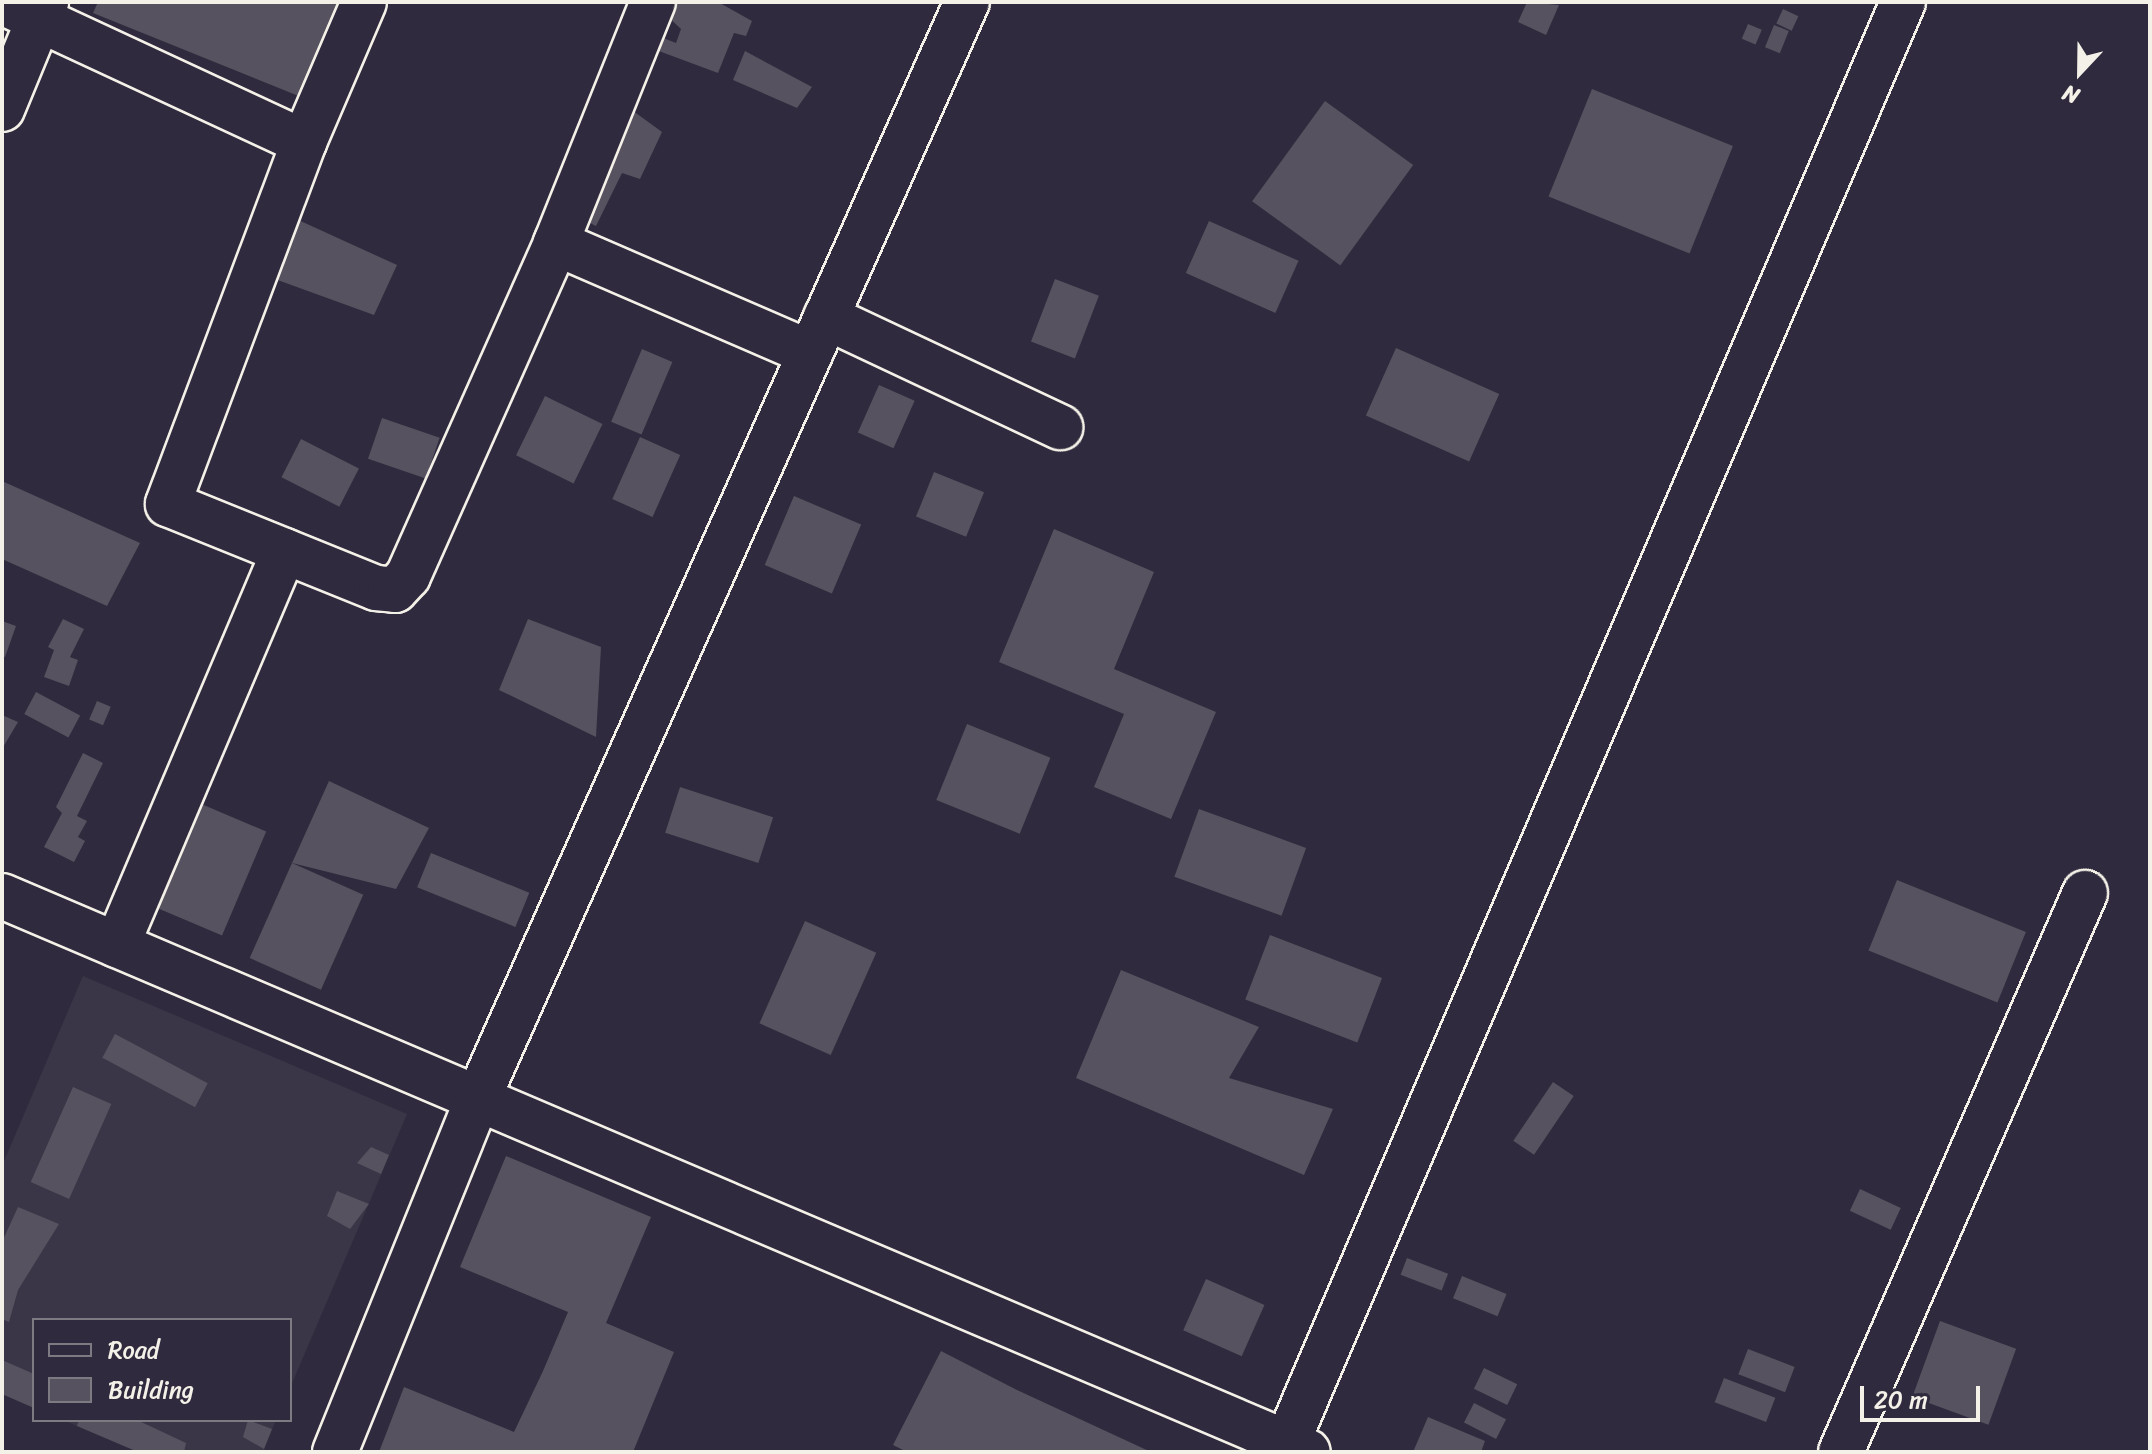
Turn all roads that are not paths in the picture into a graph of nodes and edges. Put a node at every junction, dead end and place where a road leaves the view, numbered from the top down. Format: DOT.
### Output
graph roads {
  1 [pos="364,2"];
  2 [pos="653,2"];
  3 [pos="967,2"];
  4 [pos="1903,2"];
  5 [pos="29,8"];
  6 [pos="2,109"];
  7 [pos="304,142"];
  8 [pos="556,243"];
  9 [pos="818,335"];
  10 [pos="1060,427"];
  11 [pos="284,551"];
  12 [pos="2085,893"];
  13 [pos="2,896"];
  14 [pos="117,945"];
  15 [pos="478,1098"];
  16 [pos="1292,1449"];
  17 [pos="335,1452"];
  18 [pos="1841,1452"];
  1 -- 7 [label="street"];
  2 -- 8 [label="street"];
  3 -- 9 [label="street"];
  4 -- 16 [label="street"];
  5 -- 6 [label="street"];
  5 -- 7 [label="street"];
  7 -- 11 [label="street"];
  8 -- 9 [label="street"];
  8 -- 11 [label="street"];
  9 -- 10 [label="street"];
  9 -- 15 [label="street"];
  11 -- 14 [label="street"];
  12 -- 18 [label="street"];
  13 -- 14 [label="street"];
  14 -- 15 [label="street"];
  15 -- 16 [label="street"];
  15 -- 17 [label="street"];
}
